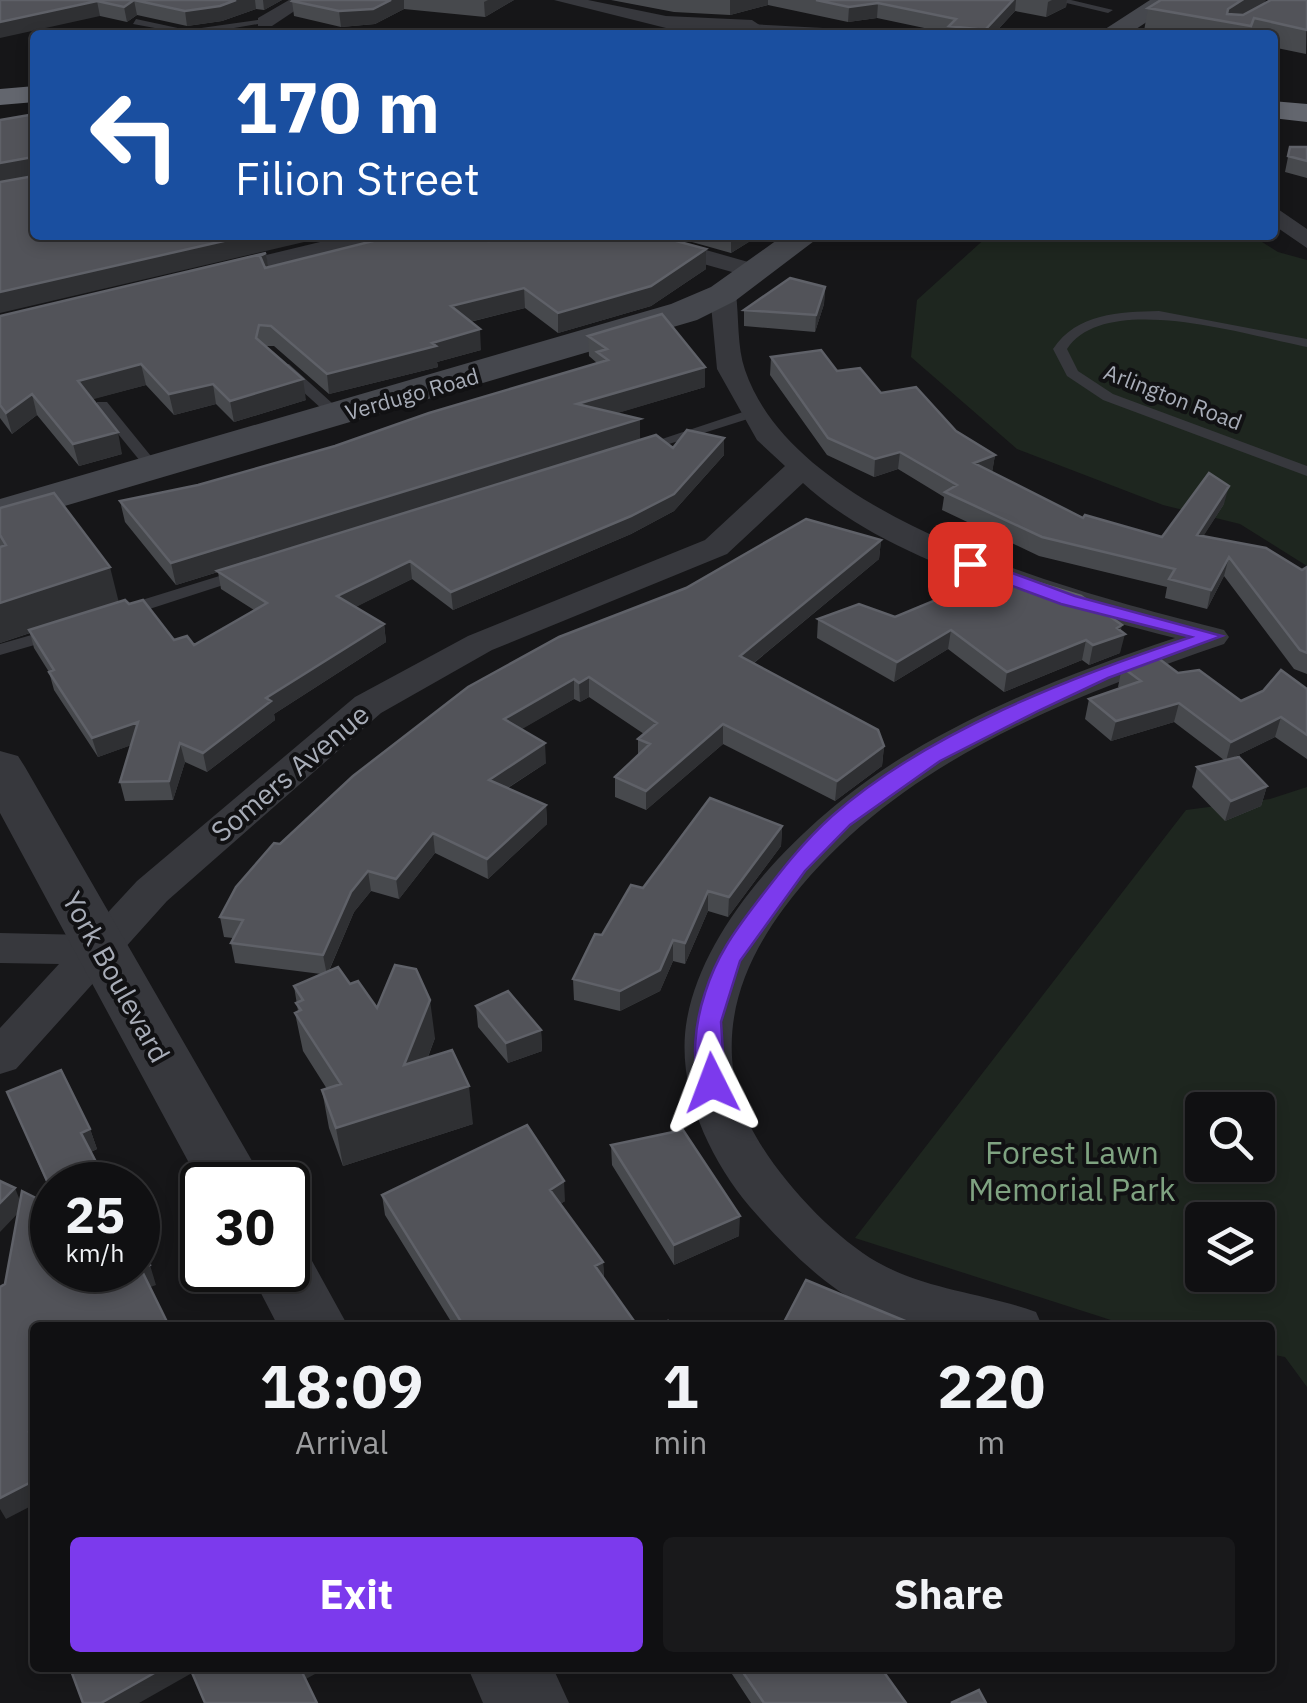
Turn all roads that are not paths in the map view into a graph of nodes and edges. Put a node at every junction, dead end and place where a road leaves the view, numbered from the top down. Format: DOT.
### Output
graph roads {
  1 [pos="302,0"];
  2 [pos="563,0"];
  3 [pos="1058,0"];
  4 [pos="1168,0"];
  5 [pos="1080,10"];
  6 [pos="1114,15"];
  7 [pos="136,22"];
  8 [pos="264,22"];
  9 [pos="752,26"];
  10 [pos="173,30"];
  11 [pos="208,30"];
  12 [pos="817,30"];
  13 [pos="30,72"];
  14 [pos="0,75"];
  15 [pos="1307,92"];
  16 [pos="30,94"];
  17 [pos="0,97"];
  18 [pos="1281,106"];
  19 [pos="30,107"];
  20 [pos="0,109"];
  21 [pos="1278,217"];
  22 [pos="358,240"];
  23 [pos="644,240"];
  24 [pos="799,240"];
  25 [pos="1307,242"];
  26 [pos="757,272"];
  27 [pos="190,280"];
  28 [pos="723,294"];
  29 [pos="1307,343"];
  30 [pos="268,352"];
  31 [pos="102,405"];
  32 [pos="749,414"];
  33 [pos="338,416"];
  34 [pos="618,456"];
  35 [pos="154,468"];
  36 [pos="800,469"];
  37 [pos="1307,471"];
  38 [pos="0,512"];
  39 [pos="262,568"];
  40 [pos="112,615"];
  41 [pos="75,626"];
  42 [pos="0,650"];
  43 [pos="0,768"];
  44 [pos="0,948"];
  45 [pos="101,950"];
  46 [pos="0,1057"];
  47 [pos="221,1162"];
  48 [pos="295,1292"];
  49 [pos="312,1322"];
  50 [pos="993,1322"];
  51 [pos="510,1672"];
  52 [pos="528,1703"];
  1 -- 8 [label="street"];
  2 -- 9 [label="street"];
  3 -- 5 [label="lane"];
  4 -- 6 [label="main road"];
  5 -- 6 [label="main road"];
  7 -- 10 [label="lane"];
  8 -- 11 [label="lane"];
  9 -- 12 [label="lane"];
  13 -- 14 [label="highway"];
  15 -- 18 [label="highway"];
  16 -- 17 [label="highway"];
  19 -- 20 [label="highway"];
  21 -- 25 [label="street"];
  22 -- 27 [label="street"];
  23 -- 26 [label="street"];
  24 -- 26 [label="main road, Verdugo Road"];
  26 -- 28 [label="main road, Verdugo Road"];
  28 -- 32 [label="street"];
  28 -- 33 [label="main road, Verdugo Road"];
  29 -- 37 [label="lane, Arlington Road"];
  30 -- 33 [label="lane"];
  31 -- 35 [label="lane"];
  32 -- 34 [label="lane"];
  32 -- 36 [label="street"];
  33 -- 35 [label="main road, Verdugo Road"];
  35 -- 38 [label="main road, Verdugo Road"];
  36 -- 45 [label="street, Somers Avenue"];
  36 -- 50 [label="street"];
  39 -- 40 [label="lane"];
  41 -- 42 [label="lane"];
  43 -- 45 [label="street, York Boulevard"];
  44 -- 45 [label="street"];
  45 -- 46 [label="street, Somers Avenue"];
  45 -- 47 [label="street, York Boulevard"];
  48 -- 49 [label="street"];
  51 -- 52 [label="street"];
}
